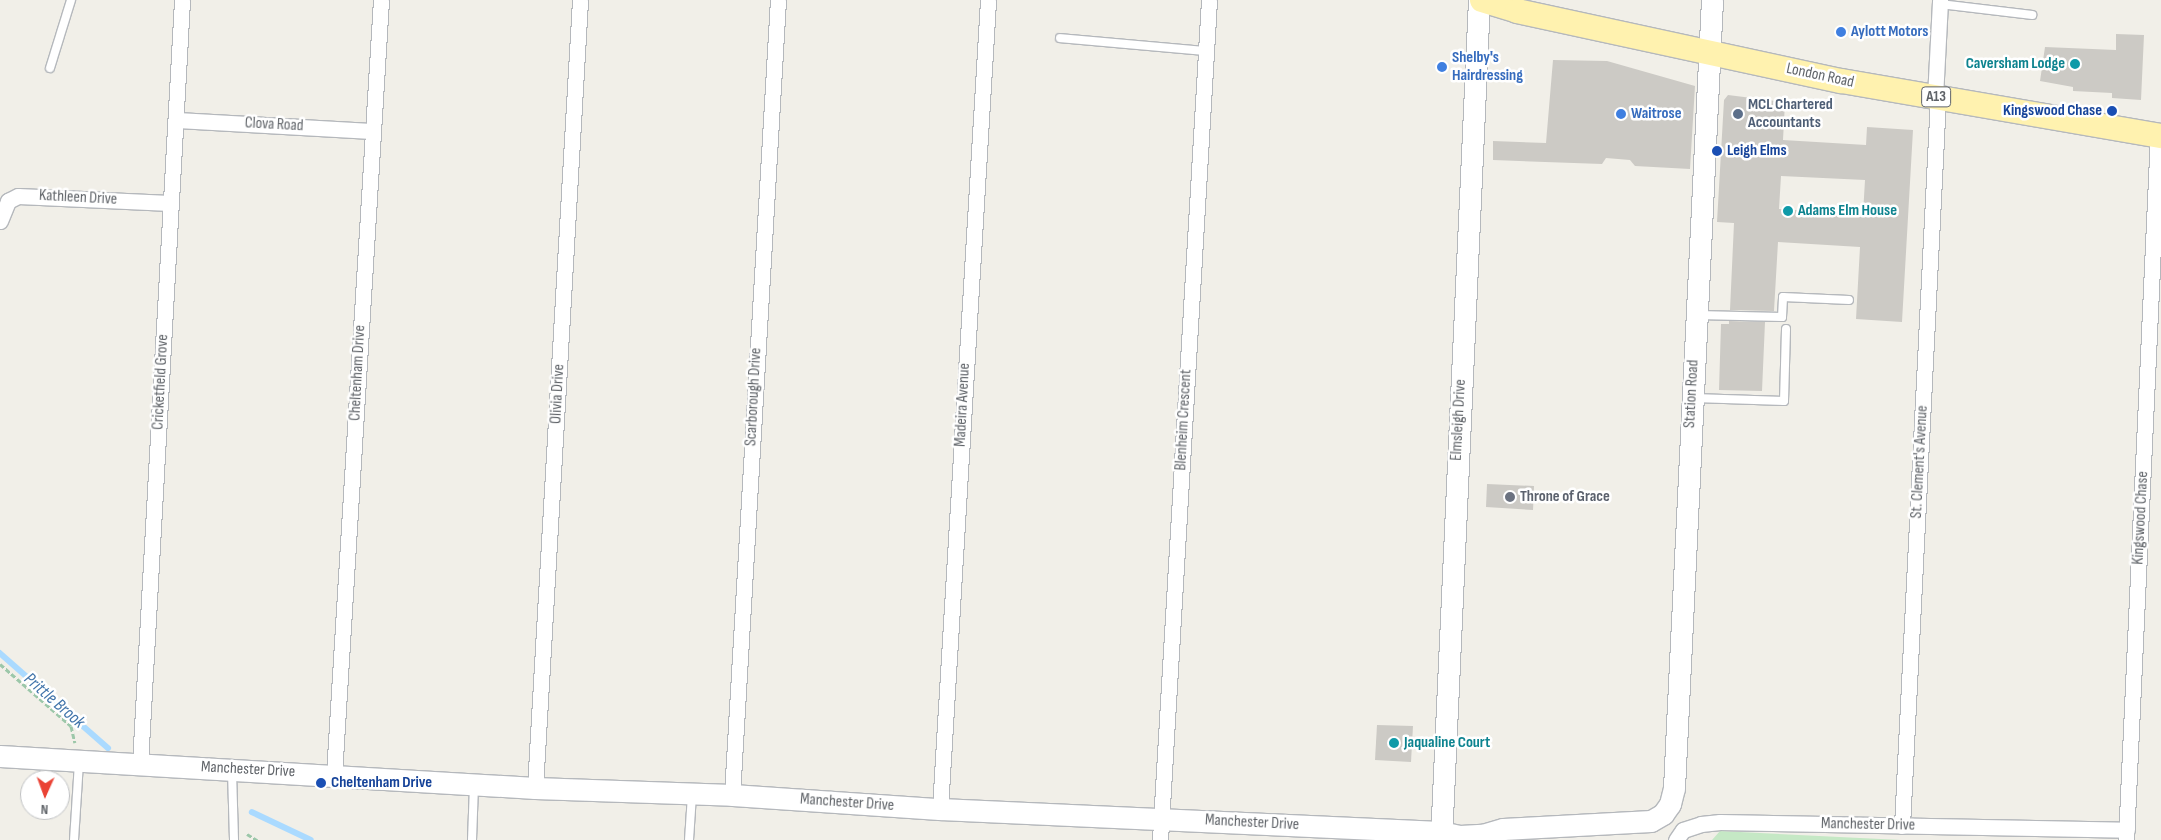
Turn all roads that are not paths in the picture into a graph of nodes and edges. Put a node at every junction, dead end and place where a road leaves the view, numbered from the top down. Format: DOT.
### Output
graph roads {
  1 [pos="71,0"];
  2 [pos="182,0"];
  3 [pos="381,0"];
  4 [pos="580,0"];
  5 [pos="778,0"];
  6 [pos="988,0"];
  7 [pos="1209,0"];
  8 [pos="1481,0"];
  9 [pos="1712,0"];
  10 [pos="1940,2"];
  11 [pos="2032,15"];
  12 [pos="1060,38"];
  13 [pos="1206,51"];
  14 [pos="1711,54"];
  15 [pos="50,68"];
  16 [pos="1936,97"];
  17 [pos="176,120"];
  18 [pos="373,131"];
  19 [pos="2160,136"];
  20 [pos="170,203"];
  21 [pos="0,221"];
  22 [pos="1849,300"];
  23 [pos="1696,315"];
  24 [pos="1786,329"];
  25 [pos="1692,398"];
  26 [pos="0,756"];
  27 [pos="87,760"];
  28 [pos="140,764"];
  29 [pos="232,769"];
  30 [pos="334,775"];
  31 [pos="474,784"];
  32 [pos="535,788"];
  33 [pos="1674,788"];
  34 [pos="692,795"];
  35 [pos="732,795"];
  36 [pos="940,810"];
  37 [pos="1162,819"];
  38 [pos="1902,826"];
  39 [pos="2126,835"];
  40 [pos="1441,836"];
  41 [pos="74,840"];
  42 [pos="234,840"];
  43 [pos="472,840"];
  44 [pos="689,840"];
  45 [pos="1160,840"];
  46 [pos="1676,840"];
  1 -- 15 [label="lane"];
  2 -- 17 [label="street, Cricketfield Grove"];
  3 -- 18 [label="street, Cheltenham Drive"];
  4 -- 32 [label="street, Olivia Drive"];
  5 -- 35 [label="street, Scarborough Drive"];
  6 -- 36 [label="street, Madeira Avenue"];
  7 -- 13 [label="street, Blenheim Crescent"];
  8 -- 14 [label="main road, London Road / A13"];
  8 -- 40 [label="street, Elmsleigh Drive"];
  9 -- 14 [label="street, Station Road"];
  10 -- 11 [label="lane"];
  10 -- 16 [label="street, St. Clement's Avenue"];
  12 -- 13 [label="lane"];
  13 -- 37 [label="street, Blenheim Crescent"];
  14 -- 16 [label="main road, London Road / A13"];
  14 -- 23 [label="street, Station Road"];
  16 -- 19 [label="main road, London Road / A13"];
  16 -- 38 [label="street, St. Clement's Avenue"];
  17 -- 18 [label="street, Clova Road"];
  17 -- 20 [label="street, Cricketfield Grove"];
  18 -- 30 [label="street, Cheltenham Drive"];
  19 -- 39 [label="street, Kingswood Chase"];
  20 -- 21 [label="street, Kathleen Drive"];
  20 -- 28 [label="street, Cricketfield Grove"];
  22 -- 23 [label="lane"];
  23 -- 25 [label="street, Station Road"];
  24 -- 25 [label="lane"];
  25 -- 33 [label="street, Station Road"];
  26 -- 27 [label="street, Manchester Drive"];
  27 -- 28 [label="street, Manchester Drive"];
  27 -- 41 [label="lane"];
  28 -- 29 [label="street, Manchester Drive"];
  29 -- 30 [label="street, Manchester Drive"];
  29 -- 42 [label="lane"];
  30 -- 31 [label="street, Manchester Drive"];
  31 -- 32 [label="street, Manchester Drive"];
  31 -- 43 [label="lane"];
  32 -- 34 [label="street, Manchester Drive"];
  33 -- 40 [label="street, Manchester Drive"];
  34 -- 35 [label="street, Manchester Drive"];
  34 -- 44 [label="lane"];
  35 -- 36 [label="street, Manchester Drive"];
  36 -- 37 [label="street, Manchester Drive"];
  37 -- 40 [label="street, Manchester Drive"];
  37 -- 45 [label="street, Blenheim Crescent"];
  38 -- 39 [label="street, Manchester Drive"];
  38 -- 46 [label="street, Manchester Drive"];
}
